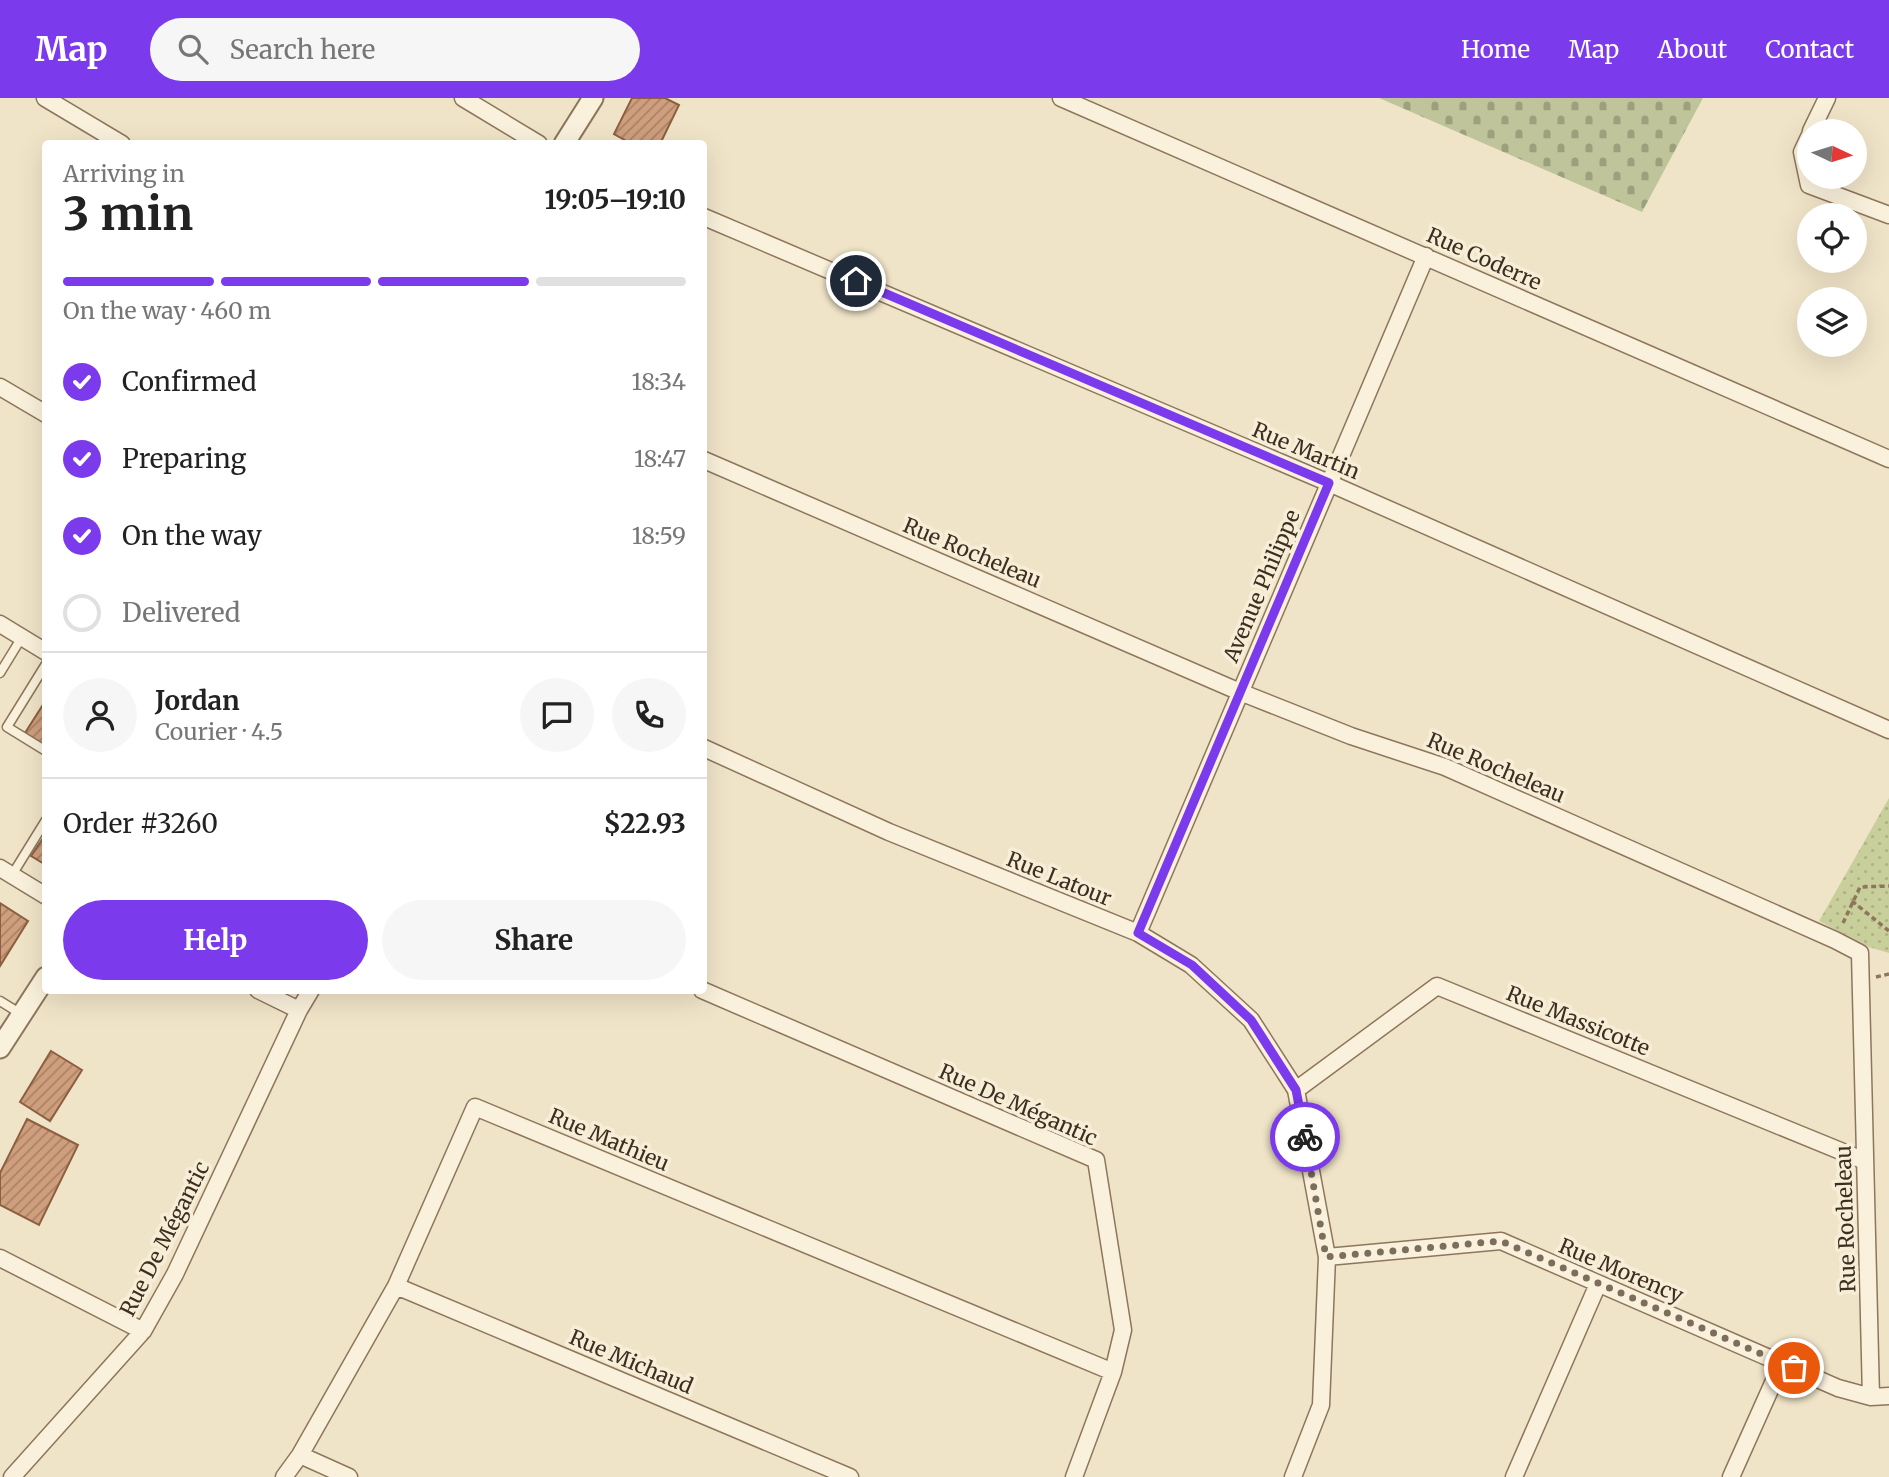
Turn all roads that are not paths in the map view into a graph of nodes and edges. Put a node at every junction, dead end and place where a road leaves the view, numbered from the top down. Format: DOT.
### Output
graph roads {
  1 [pos="45,98"];
  2 [pos="463,98"];
  3 [pos="593,98"];
  4 [pos="1061,98"];
  5 [pos="1827,98"];
  6 [pos="1817,119"];
  7 [pos="115,140"];
  8 [pos="532,140"];
  9 [pos="567,140"];
  10 [pos="1820,189"];
  11 [pos="1889,215"];
  12 [pos="707,218"];
  13 [pos="1426,256"];
  14 [pos="0,387"];
  15 [pos="42,412"];
  16 [pos="1889,459"];
  17 [pos="707,461"];
  18 [pos="1329,483"];
  19 [pos="0,624"];
  20 [pos="22,637"];
  21 [pos="42,650"];
  22 [pos="42,670"];
  23 [pos="0,673"];
  24 [pos="1240,692"];
  25 [pos="1889,730"];
  26 [pos="42,749"];
  27 [pos="707,749"];
  28 [pos="42,825"];
  29 [pos="6,872"];
  30 [pos="42,894"];
  31 [pos="1138,933"];
  32 [pos="42,983"];
  33 [pos="707,992"];
  34 [pos="266,994"];
  35 [pos="309,994"];
  36 [pos="0,1001"];
  37 [pos="299,1010"];
  38 [pos="22,1015"];
  39 [pos="0,1048"];
  40 [pos="1296,1090"];
  41 [pos="1865,1161"];
  42 [pos="1326,1257"];
  43 [pos="0,1258"];
  44 [pos="1598,1284"];
  45 [pos="396,1286"];
  46 [pos="143,1331"];
  47 [pos="1782,1363"];
  48 [pos="1113,1372"];
  49 [pos="1889,1396"];
  50 [pos="1871,1397"];
  51 [pos="300,1455"];
  52 [pos="12,1477"];
  53 [pos="284,1477"];
  54 [pos="349,1477"];
  55 [pos="850,1477"];
  56 [pos="1074,1477"];
  57 [pos="1293,1477"];
  58 [pos="1514,1477"];
  59 [pos="1731,1477"];
  1 -- 7 [label="street"];
  2 -- 8 [label="street"];
  3 -- 9 [label="street"];
  4 -- 13 [label="street, Rue Coderre"];
  5 -- 6 [label="street"];
  10 -- 11 [label="street"];
  12 -- 18 [label="street, Rue Martin"];
  13 -- 16 [label="street, Rue Coderre"];
  13 -- 18 [label="street, Avenue Philippe"];
  14 -- 15 [label="street"];
  17 -- 24 [label="street, Rue Rocheleau"];
  18 -- 24 [label="street, Avenue Philippe"];
  18 -- 25 [label="street, Rue Martin"];
  19 -- 20 [label="street"];
  20 -- 21 [label="street"];
  20 -- 23 [label="lane"];
  22 -- 26 [label="lane"];
  24 -- 31 [label="street, Avenue Philippe"];
  24 -- 41 [label="street, Rue Rocheleau"];
  27 -- 31 [label="street, Rue Latour"];
  28 -- 29 [label="lane"];
  29 -- 30 [label="street"];
  31 -- 40 [label="street, Rue Latour"];
  32 -- 38 [label="street"];
  33 -- 48 [label="street, Rue De Mégantic"];
  34 -- 37 [label="street"];
  35 -- 37 [label="street, Rue De Mégantic"];
  36 -- 38 [label="lane"];
  37 -- 46 [label="street, Rue De Mégantic"];
  38 -- 39 [label="street"];
  40 -- 41 [label="street, Rue Massicotte"];
  40 -- 42 [label="street, Rue Latour"];
  41 -- 50 [label="street, Rue Rocheleau"];
  42 -- 44 [label="street, Rue Morency"];
  42 -- 57 [label="street, Rue Latour"];
  43 -- 46 [label="street"];
  44 -- 47 [label="street, Rue Morency"];
  44 -- 58 [label="street"];
  45 -- 48 [label="street, Rue Mathieu"];
  45 -- 51 [label="street, Rue Mathieu"];
  45 -- 55 [label="street, Rue Michaud"];
  46 -- 52 [label="street, Rue De Mégantic"];
  47 -- 50 [label="street, Rue Morency"];
  47 -- 59 [label="street"];
  48 -- 56 [label="street, Rue De Mégantic"];
  49 -- 50 [label="street, Rue Morency"];
  51 -- 53 [label="street, Rue Mathieu"];
  51 -- 54 [label="street"];
}
